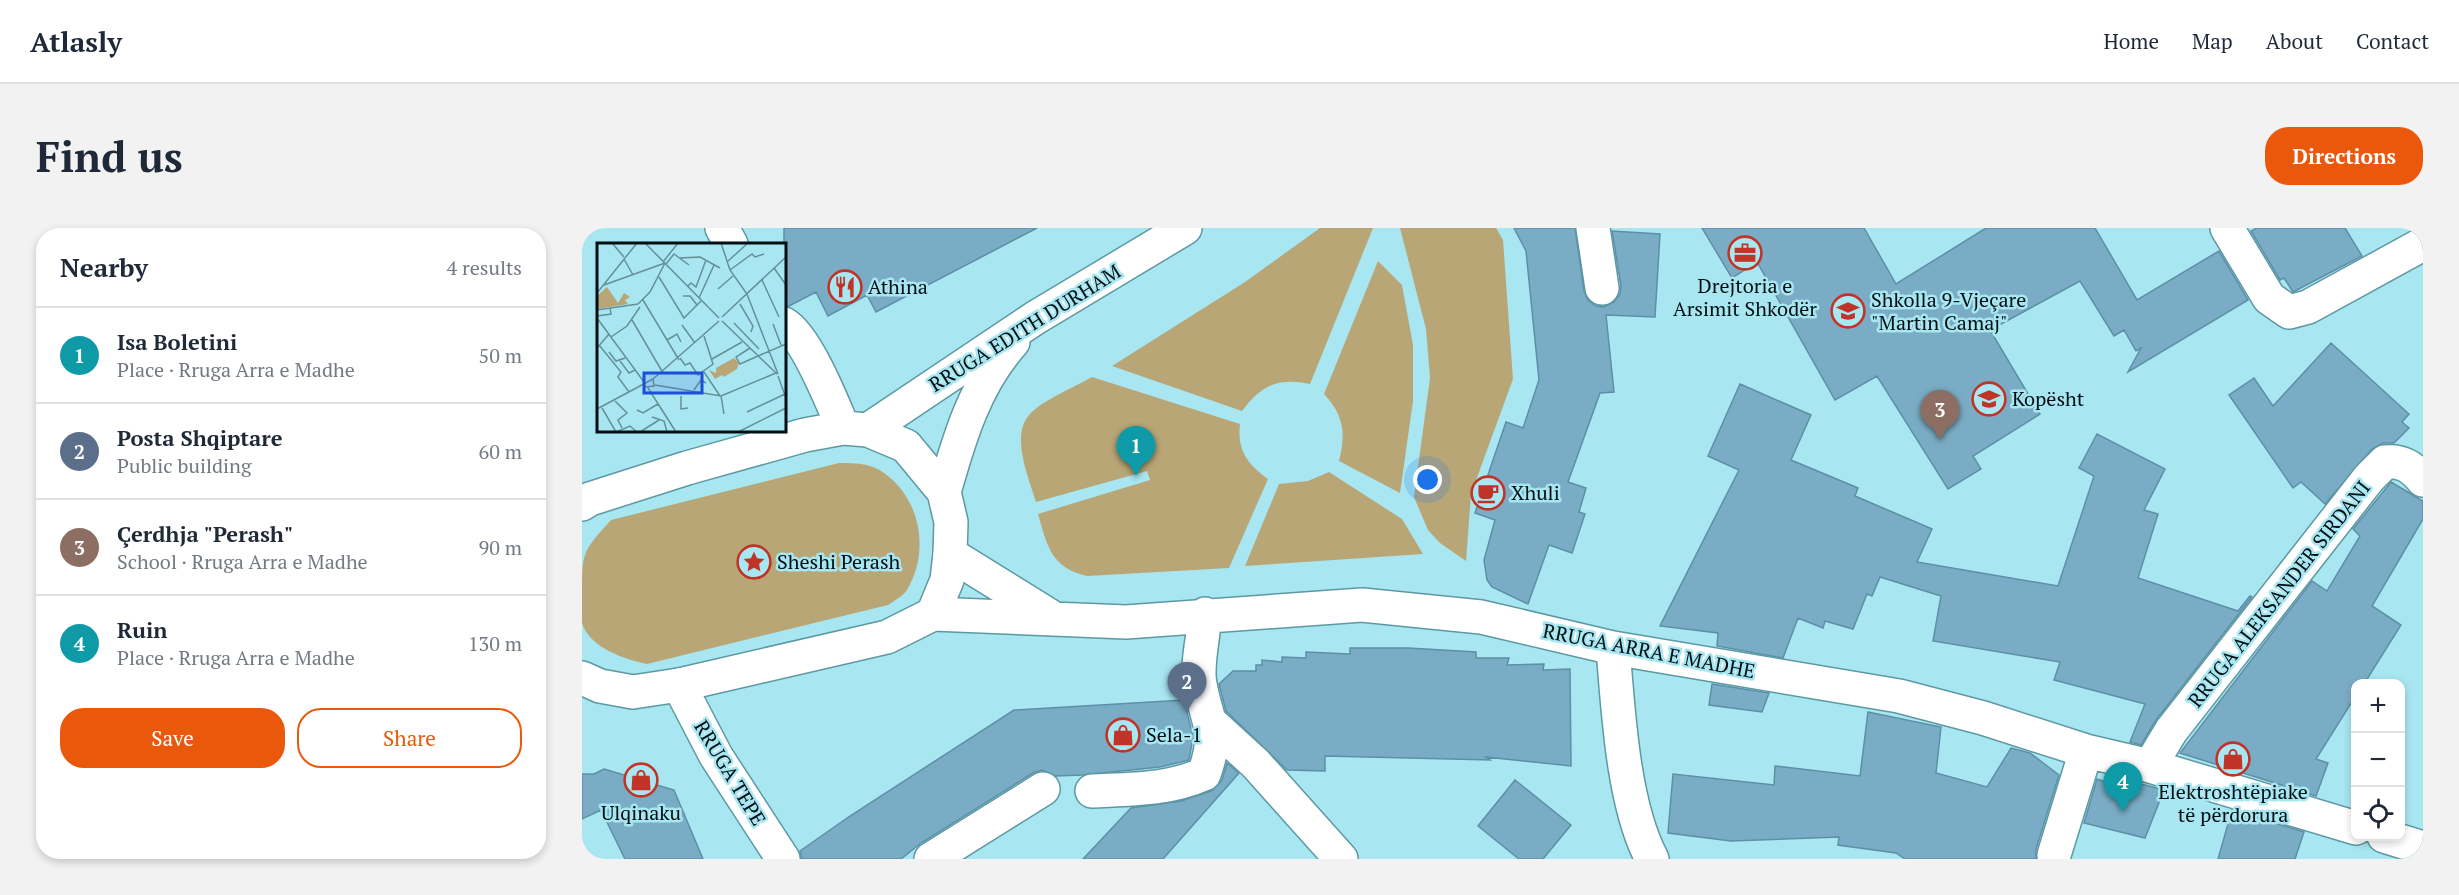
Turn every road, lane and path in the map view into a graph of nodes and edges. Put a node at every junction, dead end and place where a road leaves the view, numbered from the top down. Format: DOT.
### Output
graph roads {
  1 [pos="722,228"];
  2 [pos="1593,228"];
  3 [pos="2227,228"];
  4 [pos="1179,230"];
  5 [pos="730,243"];
  6 [pos="2423,244"];
  7 [pos="1602,288"];
  8 [pos="1035,318"];
  9 [pos="786,325"];
  10 [pos="855,429"];
  11 [pos="2423,480"];
  12 [pos="944,492"];
  13 [pos="582,504"];
  14 [pos="950,554"];
  15 [pos="933,614"];
  16 [pos="1205,614"];
  17 [pos="1052,617"];
  18 [pos="1613,648"];
  19 [pos="582,678"];
  20 [pos="679,685"];
  21 [pos="1210,722"];
  22 [pos="2086,751"];
  23 [pos="2150,766"];
  24 [pos="1044,789"];
  25 [pos="1092,791"];
  26 [pos="2351,827"];
  27 [pos="2398,841"];
  28 [pos="2423,848"];
  29 [pos="2054,855"];
  30 [pos="783,859"];
  31 [pos="931,859"];
  32 [pos="1341,859"];
  33 [pos="1652,859"];
  1 -- 5 [label="street"];
  2 -- 7 [label="street"];
  3 -- 6 [label="street"];
  4 -- 8 [label="street, RRUGA EDITH DURHAM"];
  8 -- 10 [label="street, RRUGA EDITH DURHAM"];
  8 -- 12 [label="street"];
  9 -- 10 [label="street"];
  10 -- 12 [label="street"];
  10 -- 13 [label="street"];
  11 -- 23 [label="street, RRUGA ALEKSANDER SIRDANI"];
  12 -- 14 [label="street"];
  14 -- 15 [label="street"];
  14 -- 17 [label="street, RRUGA ARRA E MADHE"];
  15 -- 17 [label="street, RRUGA ARRA E MADHE"];
  15 -- 20 [label="street"];
  16 -- 17 [label="street, RRUGA ARRA E MADHE"];
  16 -- 18 [label="street, RRUGA ARRA E MADHE"];
  16 -- 21 [label="street"];
  18 -- 22 [label="street, RRUGA ARRA E MADHE"];
  18 -- 33 [label="street"];
  19 -- 20 [label="street"];
  20 -- 30 [label="street, RRUGA TEPE"];
  21 -- 25 [label="street"];
  21 -- 32 [label="street"];
  22 -- 23 [label="street, RRUGA ARRA E MADHE"];
  22 -- 29 [label="street"];
  23 -- 26 [label="street, RRUGA ARRA E MADHE"];
  24 -- 31 [label="street"];
  27 -- 28 [label="street"];
}
